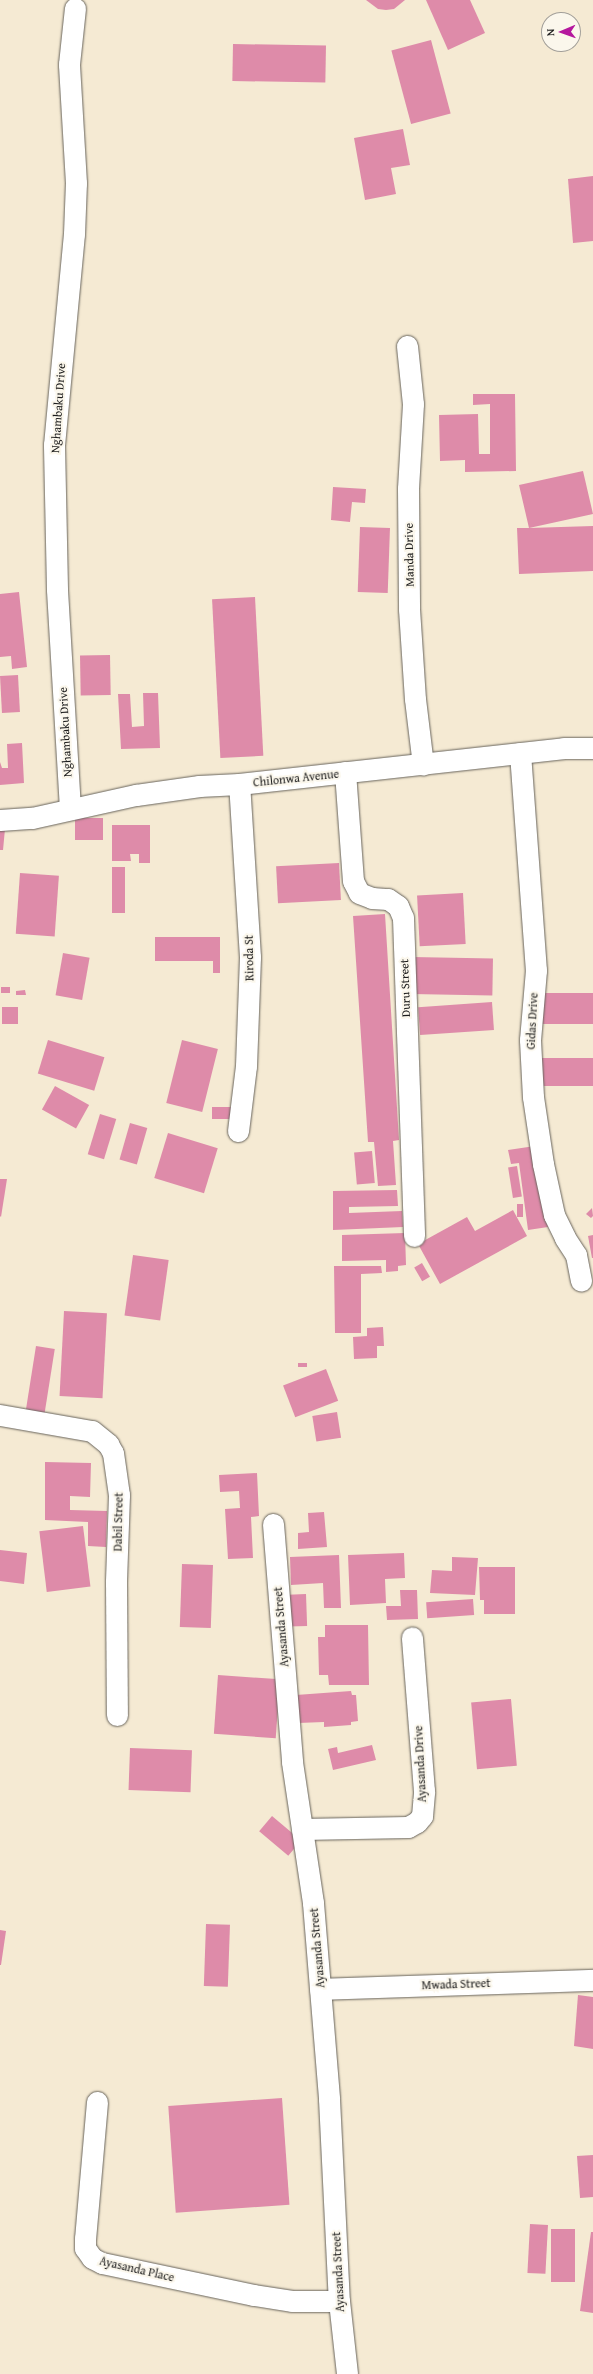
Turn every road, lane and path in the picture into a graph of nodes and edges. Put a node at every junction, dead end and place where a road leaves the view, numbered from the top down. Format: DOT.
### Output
graph roads {
  1 [pos="75,8"];
  2 [pos="407,346"];
  3 [pos="593,748"];
  4 [pos="520,753"];
  5 [pos="423,764"];
  6 [pos="345,772"];
  7 [pos="239,784"];
  8 [pos="70,809"];
  9 [pos="0,820"];
  10 [pos="238,1131"];
  11 [pos="414,1236"];
  12 [pos="581,1281"];
  13 [pos="0,1415"];
  14 [pos="273,1524"];
  15 [pos="412,1637"];
  16 [pos="117,1715"];
  17 [pos="302,1829"];
  18 [pos="593,1980"];
  19 [pos="320,1989"];
  20 [pos="97,2102"];
  21 [pos="339,2301"];
  22 [pos="347,2374"];
  1 -- 8 [label="street, Nghambaku Drive"];
  2 -- 5 [label="street, Manda Drive"];
  3 -- 4 [label="street, Chilonwa Avenue"];
  4 -- 5 [label="street, Chilonwa Avenue"];
  4 -- 12 [label="street, Gidas Drive"];
  5 -- 6 [label="street, Chilonwa Avenue"];
  6 -- 7 [label="street, Chilonwa Avenue"];
  6 -- 11 [label="street, Duru Street"];
  7 -- 8 [label="street, Chilonwa Avenue"];
  7 -- 10 [label="street, Riroda St"];
  8 -- 9 [label="street, Chilonwa Avenue"];
  13 -- 16 [label="street, Dabil Street"];
  14 -- 17 [label="street, Ayasanda Street"];
  15 -- 17 [label="street, Ayasanda Drive"];
  17 -- 19 [label="street, Ayasanda Street"];
  18 -- 19 [label="street, Mwada Street"];
  19 -- 21 [label="street, Ayasanda Street"];
  20 -- 21 [label="street, Ayasanda Place"];
  21 -- 22 [label="street, Ayasanda Street"];
}
